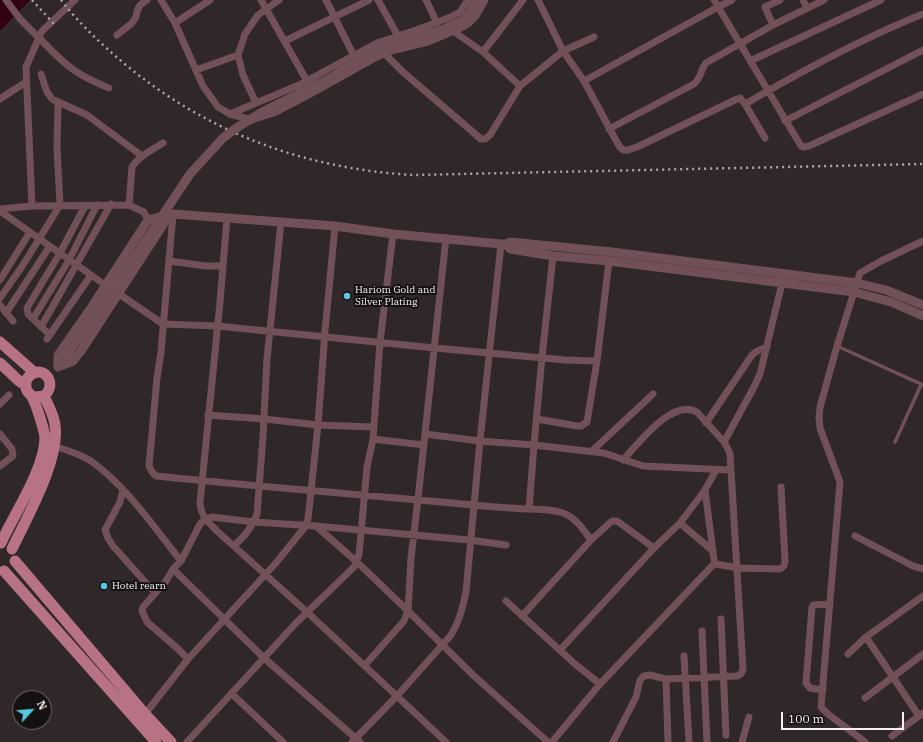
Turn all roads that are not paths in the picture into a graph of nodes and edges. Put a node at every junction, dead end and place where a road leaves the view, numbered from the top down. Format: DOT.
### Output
graph roads {
  1 [pos="6,0"];
  2 [pos="75,0"];
  3 [pos="147,0"];
  4 [pos="161,0"];
  5 [pos="210,0"];
  6 [pos="261,0"];
  7 [pos="280,0"];
  8 [pos="326,0"];
  9 [pos="369,0"];
  10 [pos="378,0"];
  11 [pos="426,0"];
  12 [pos="468,0"];
  13 [pos="477,0"];
  14 [pos="485,0"];
  15 [pos="523,0"];
  16 [pos="538,0"];
  17 [pos="732,0"];
  18 [pos="762,0"];
  19 [pos="780,0"];
  20 [pos="803,0"];
  21 [pos="824,0"];
  22 [pos="881,0"];
  23 [pos="716,3"];
  24 [pos="765,7"];
  25 [pos="266,8"];
  26 [pos="807,8"];
  27 [pos="923,14"];
  28 [pos="335,17"];
  29 [pos="175,23"];
  30 [pos="437,23"];
  31 [pos="773,25"];
  32 [pos="453,31"];
  33 [pos="117,35"];
  34 [pos="398,36"];
  35 [pos="594,37"];
  36 [pos="284,41"];
  37 [pos="739,44"];
  38 [pos="923,50"];
  39 [pos="563,51"];
  40 [pos="483,52"];
  41 [pos="385,54"];
  42 [pos="238,55"];
  43 [pos="354,56"];
  44 [pos="750,61"];
  45 [pos="196,70"];
  46 [pos="41,74"];
  47 [pos="307,81"];
  48 [pos="584,81"];
  49 [pos="26,82"];
  50 [pos="520,86"];
  51 [pos="109,88"];
  52 [pos="768,91"];
  53 [pos="923,94"];
  54 [pos="0,99"];
  55 [pos="58,103"];
  56 [pos="256,104"];
  57 [pos="745,104"];
  58 [pos="230,114"];
  59 [pos="785,121"];
  60 [pos="609,129"];
  61 [pos="765,138"];
  62 [pos="163,143"];
  63 [pos="142,156"];
  64 [pos="97,204"];
  65 [pos="111,204"];
  66 [pos="60,205"];
  67 [pos="129,205"];
  68 [pos="32,206"];
  69 [pos="85,206"];
  70 [pos="0,210"];
  71 [pos="172,214"];
  72 [pos="227,218"];
  73 [pos="148,220"];
  74 [pos="281,222"];
  75 [pos="335,226"];
  76 [pos="30,232"];
  77 [pos="393,234"];
  78 [pos="40,238"];
  79 [pos="446,238"];
  80 [pos="923,241"];
  81 [pos="504,244"];
  82 [pos="50,246"];
  83 [pos="60,253"];
  84 [pos="553,256"];
  85 [pos="69,260"];
  86 [pos="169,261"];
  87 [pos="609,261"];
  88 [pos="77,265"];
  89 [pos="223,266"];
  90 [pos="91,275"];
  91 [pos="783,279"];
  92 [pos="0,280"];
  93 [pos="101,282"];
  94 [pos="856,283"];
  95 [pos="854,292"];
  96 [pos="119,294"];
  97 [pos="0,298"];
  98 [pos="0,305"];
  99 [pos="923,305"];
  100 [pos="6,313"];
  101 [pos="923,316"];
  102 [pos="33,319"];
  103 [pos="13,321"];
  104 [pos="163,324"];
  105 [pos="217,326"];
  106 [pos="42,327"];
  107 [pos="270,331"];
  108 [pos="324,337"];
  109 [pos="0,342"];
  110 [pos="380,342"];
  111 [pos="837,346"];
  112 [pos="767,347"];
  113 [pos="435,348"];
  114 [pos="489,352"];
  115 [pos="542,357"];
  116 [pos="597,361"];
  117 [pos="0,363"];
  118 [pos="58,367"];
  119 [pos="35,373"];
  120 [pos="49,378"];
  121 [pos="25,385"];
  122 [pos="922,385"];
  123 [pos="653,394"];
  124 [pos="9,395"];
  125 [pos="32,396"];
  126 [pos="44,396"];
  127 [pos="0,404"];
  128 [pos="208,415"];
  129 [pos="264,419"];
  130 [pos="537,419"];
  131 [pos="706,423"];
  132 [pos="318,425"];
  133 [pos="373,428"];
  134 [pos="0,434"];
  135 [pos="425,434"];
  136 [pos="373,439"];
  137 [pos="480,441"];
  138 [pos="724,442"];
  139 [pos="895,442"];
  140 [pos="424,445"];
  141 [pos="534,445"];
  142 [pos="54,446"];
  143 [pos="592,450"];
  144 [pos="623,460"];
  145 [pos="0,466"];
  146 [pos="716,470"];
  147 [pos="730,470"];
  148 [pos="202,480"];
  149 [pos="259,485"];
  150 [pos="780,487"];
  151 [pos="123,490"];
  152 [pos="705,490"];
  153 [pos="311,491"];
  154 [pos="364,495"];
  155 [pos="418,499"];
  156 [pos="474,505"];
  157 [pos="529,509"];
  158 [pos="205,519"];
  159 [pos="254,522"];
  160 [pos="680,523"];
  161 [pos="316,526"];
  162 [pos="306,527"];
  163 [pos="362,531"];
  164 [pos="413,536"];
  165 [pos="855,536"];
  166 [pos="469,540"];
  167 [pos="591,540"];
  168 [pos="0,544"];
  169 [pos="234,546"];
  170 [pos="506,546"];
  171 [pos="654,548"];
  172 [pos="12,549"];
  173 [pos="713,551"];
  174 [pos="15,561"];
  175 [pos="182,561"];
  176 [pos="357,562"];
  177 [pos="716,564"];
  178 [pos="738,568"];
  179 [pos="173,569"];
  180 [pos="923,569"];
  181 [pos="2,571"];
  182 [pos="265,575"];
  183 [pos="155,593"];
  184 [pos="923,596"];
  185 [pos="506,601"];
  186 [pos="830,604"];
  187 [pos="408,611"];
  188 [pos="307,612"];
  189 [pos="522,616"];
  190 [pos="721,618"];
  191 [pos="225,620"];
  192 [pos="702,631"];
  193 [pos="866,637"];
  194 [pos="442,644"];
  195 [pos="560,650"];
  196 [pos="848,654"];
  197 [pos="923,654"];
  198 [pos="684,656"];
  199 [pos="264,658"];
  200 [pos="188,659"];
  201 [pos="365,665"];
  202 [pos="724,676"];
  203 [pos="704,677"];
  204 [pos="892,677"];
  205 [pos="686,678"];
  206 [pos="666,679"];
  207 [pos="600,684"];
  208 [pos="823,690"];
  209 [pos="232,694"];
  210 [pos="397,696"];
  211 [pos="865,698"];
  212 [pos="145,714"];
  213 [pos="921,715"];
  214 [pos="749,717"];
  215 [pos="726,735"];
  216 [pos="892,736"];
  217 [pos="356,741"];
  218 [pos="156,742"];
  219 [pos="171,742"];
  220 [pos="187,742"];
  221 [pos="282,742"];
  222 [pos="446,742"];
  223 [pos="548,742"];
  224 [pos="552,742"];
  225 [pos="613,742"];
  226 [pos="668,742"];
  227 [pos="688,742"];
  228 [pos="707,742"];
  229 [pos="742,742"];
  230 [pos="865,742"];
  1 -- 51 [label="street, bridge"];
  2 -- 49 [label="street"];
  3 -- 33 [label="street"];
  4 -- 29 [label="street"];
  5 -- 29 [label="street"];
  6 -- 25 [label="street"];
  7 -- 25 [label="street"];
  8 -- 28 [label="street"];
  9 -- 28 [label="street"];
  10 -- 34 [label="street"];
  11 -- 30 [label="street"];
  12 -- 30 [label="street"];
  13 -- 118 [label="street, bridge"];
  14 -- 32 [label="street"];
  15 -- 40 [label="street"];
  16 -- 39 [label="street"];
  17 -- 23 [label="street"];
  18 -- 24 [label="street"];
  19 -- 24 [label="street"];
  20 -- 26 [label="street"];
  21 -- 26 [label="street"];
  22 -- 44 [label="street"];
  23 -- 37 [label="street"];
  23 -- 48 [label="street"];
  24 -- 31 [label="street"];
  25 -- 36 [label="street"];
  25 -- 42 [label="street"];
  26 -- 31 [label="street"];
  27 -- 52 [label="street"];
  28 -- 36 [label="street"];
  28 -- 43 [label="street"];
  29 -- 45 [label="street"];
  30 -- 34 [label="street"];
  31 -- 37 [label="street"];
  32 -- 40 [label="street"];
  32 -- 41 [label="street"];
  34 -- 43 [label="street"];
  35 -- 39 [label="street"];
  36 -- 47 [label="street"];
  37 -- 44 [label="street"];
  37 -- 60 [label="street"];
  38 -- 59 [label="street"];
  39 -- 48 [label="street"];
  39 -- 50 [label="street"];
  40 -- 50 [label="street"];
  41 -- 50 [label="street"];
  41 -- 58 [label="street"];
  42 -- 45 [label="street"];
  42 -- 56 [label="street"];
  43 -- 47 [label="street"];
  44 -- 52 [label="street"];
  45 -- 58 [label="street"];
  46 -- 55 [label="street"];
  47 -- 56 [label="street"];
  48 -- 60 [label="street"];
  49 -- 54 [label="street"];
  49 -- 68 [label="street"];
  52 -- 57 [label="street"];
  52 -- 59 [label="street"];
  53 -- 59 [label="street"];
  55 -- 63 [label="street"];
  55 -- 66 [label="street"];
  56 -- 58 [label="street"];
  57 -- 60 [label="street"];
  57 -- 61 [label="street"];
  62 -- 63 [label="street"];
  63 -- 67 [label="street"];
  64 -- 65 [label="street"];
  64 -- 69 [label="street"];
  64 -- 85 [label="street"];
  65 -- 67 [label="street"];
  65 -- 88 [label="street"];
  66 -- 68 [label="street"];
  66 -- 69 [label="street"];
  66 -- 78 [label="street"];
  67 -- 73 [label="street"];
  68 -- 70 [label="street"];
  69 -- 83 [label="street"];
  70 -- 76 [label="street"];
  71 -- 72 [label="street"];
  71 -- 73 [label="street"];
  71 -- 86 [label="street"];
  71 -- 96 [label="street"];
  72 -- 74 [label="street"];
  72 -- 89 [label="street"];
  73 -- 118 [label="street"];
  74 -- 75 [label="street"];
  74 -- 107 [label="street"];
  75 -- 77 [label="street"];
  75 -- 108 [label="street"];
  76 -- 78 [label="street"];
  76 -- 92 [label="street"];
  77 -- 79 [label="street"];
  77 -- 110 [label="street"];
  78 -- 82 [label="street"];
  78 -- 97 [label="street"];
  79 -- 81 [label="street"];
  79 -- 113 [label="street"];
  80 -- 94 [label="street"];
  81 -- 84 [label="street"];
  81 -- 91 [label="street"];
  81 -- 114 [label="street"];
  82 -- 83 [label="street"];
  82 -- 100 [label="street"];
  83 -- 85 [label="street"];
  83 -- 102 [label="street"];
  84 -- 87 [label="street"];
  84 -- 115 [label="street"];
  85 -- 88 [label="street"];
  85 -- 102 [label="street"];
  86 -- 89 [label="street"];
  86 -- 104 [label="street"];
  87 -- 91 [label="street"];
  87 -- 116 [label="street"];
  88 -- 90 [label="street"];
  88 -- 106 [label="street"];
  89 -- 105 [label="street"];
  90 -- 93 [label="street"];
  90 -- 106 [label="street"];
  91 -- 94 [label="street"];
  91 -- 95 [label="street"];
  91 -- 112 [label="street"];
  94 -- 95 [label="street"];
  94 -- 99 [label="street"];
  95 -- 101 [label="street"];
  95 -- 111 [label="street"];
  96 -- 104 [label="street"];
  96 -- 118 [label="street"];
  98 -- 100 [label="street"];
  100 -- 103 [label="street"];
  102 -- 106 [label="street"];
  104 -- 105 [label="street"];
  104 -- 148 [label="street"];
  105 -- 107 [label="street"];
  105 -- 128 [label="street"];
  107 -- 108 [label="street"];
  107 -- 129 [label="street"];
  108 -- 110 [label="street"];
  108 -- 132 [label="street"];
  109 -- 119 [label="main road"];
  110 -- 113 [label="street"];
  110 -- 133 [label="street"];
  111 -- 122 [label="lane"];
  111 -- 186 [label="street"];
  112 -- 131 [label="street"];
  112 -- 138 [label="street"];
  113 -- 114 [label="street"];
  113 -- 135 [label="street"];
  114 -- 115 [label="street"];
  114 -- 137 [label="street"];
  115 -- 116 [label="street"];
  115 -- 130 [label="street"];
  116 -- 130 [label="street"];
  117 -- 121 [label="main road"];
  118 -- 120 [label="street"];
  119 -- 120 [label="main road"];
  119 -- 121 [label="main road"];
  120 -- 126 [label="main road"];
  121 -- 125 [label="main road"];
  122 -- 139 [label="lane"];
  123 -- 143 [label="street"];
  124 -- 127 [label="street"];
  125 -- 126 [label="main road"];
  125 -- 168 [label="main road"];
  126 -- 142 [label="main road"];
  128 -- 129 [label="street"];
  128 -- 148 [label="street"];
  129 -- 132 [label="street"];
  129 -- 149 [label="street"];
  130 -- 141 [label="street"];
  131 -- 138 [label="street"];
  131 -- 144 [label="street"];
  132 -- 133 [label="street"];
  132 -- 153 [label="street"];
  133 -- 136 [label="street"];
  134 -- 145 [label="street"];
  135 -- 137 [label="street"];
  135 -- 140 [label="street"];
  136 -- 140 [label="street"];
  136 -- 154 [label="street"];
  137 -- 141 [label="street"];
  137 -- 156 [label="street"];
  138 -- 147 [label="street"];
  140 -- 155 [label="street"];
  141 -- 143 [label="street"];
  141 -- 157 [label="street"];
  142 -- 151 [label="street"];
  142 -- 172 [label="main road"];
  143 -- 144 [label="street"];
  144 -- 146 [label="street"];
  146 -- 147 [label="street"];
  146 -- 152 [label="street"];
  147 -- 178 [label="street"];
  148 -- 149 [label="street"];
  148 -- 158 [label="street"];
  149 -- 153 [label="street"];
  149 -- 159 [label="street"];
  150 -- 178 [label="street"];
  151 -- 175 [label="street"];
  151 -- 183 [label="street"];
  152 -- 160 [label="street"];
  152 -- 173 [label="street"];
  153 -- 154 [label="street"];
  153 -- 162 [label="street"];
  154 -- 155 [label="street"];
  154 -- 163 [label="street"];
  155 -- 156 [label="street"];
  155 -- 164 [label="street"];
  156 -- 157 [label="street"];
  156 -- 166 [label="street"];
  157 -- 167 [label="street"];
  158 -- 159 [label="street"];
  158 -- 169 [label="street"];
  158 -- 175 [label="street"];
  159 -- 162 [label="street"];
  159 -- 169 [label="street"];
  160 -- 171 [label="street"];
  160 -- 173 [label="street"];
  161 -- 162 [label="street"];
  161 -- 163 [label="street"];
  161 -- 176 [label="street"];
  162 -- 182 [label="street"];
  163 -- 164 [label="street"];
  163 -- 176 [label="street"];
  164 -- 166 [label="street"];
  164 -- 187 [label="street"];
  165 -- 180 [label="street"];
  166 -- 170 [label="street"];
  166 -- 194 [label="street"];
  167 -- 171 [label="street"];
  167 -- 189 [label="street"];
  168 -- 172 [label="main road"];
  169 -- 182 [label="street"];
  171 -- 195 [label="street"];
  172 -- 174 [label="main road"];
  173 -- 177 [label="street"];
  174 -- 181 [label="main road"];
  174 -- 212 [label="main road"];
  175 -- 179 [label="street"];
  176 -- 187 [label="street"];
  176 -- 188 [label="street"];
  177 -- 178 [label="street"];
  177 -- 207 [label="street"];
  178 -- 202 [label="street"];
  179 -- 183 [label="street"];
  179 -- 191 [label="street"];
  181 -- 218 [label="main road"];
  182 -- 188 [label="street"];
  182 -- 191 [label="street"];
  183 -- 200 [label="street"];
  184 -- 193 [label="street"];
  185 -- 189 [label="street"];
  186 -- 208 [label="street"];
  186 -- 208 [label="street"];
  187 -- 194 [label="street"];
  187 -- 201 [label="street"];
  188 -- 199 [label="street"];
  188 -- 201 [label="street"];
  189 -- 195 [label="street"];
  190 -- 202 [label="street"];
  191 -- 199 [label="street"];
  191 -- 200 [label="street"];
  192 -- 203 [label="street"];
  193 -- 196 [label="street"];
  193 -- 204 [label="street"];
  194 -- 210 [label="street"];
  194 -- 223 [label="street"];
  195 -- 207 [label="street"];
  197 -- 204 [label="street"];
  198 -- 205 [label="street"];
  199 -- 209 [label="street"];
  199 -- 217 [label="street"];
  200 -- 212 [label="street"];
  201 -- 210 [label="street"];
  202 -- 203 [label="street"];
  202 -- 215 [label="street"];
  203 -- 205 [label="street"];
  203 -- 228 [label="street"];
  204 -- 211 [label="street"];
  204 -- 213 [label="street"];
  205 -- 206 [label="street"];
  205 -- 227 [label="street"];
  206 -- 225 [label="street"];
  206 -- 226 [label="street"];
  207 -- 224 [label="street"];
  208 -- 230 [label="street"];
  209 -- 220 [label="street"];
  209 -- 221 [label="street"];
  210 -- 217 [label="street"];
  210 -- 222 [label="street"];
  212 -- 219 [label="main road"];
  213 -- 216 [label="street"];
  214 -- 229 [label="street"];
}
